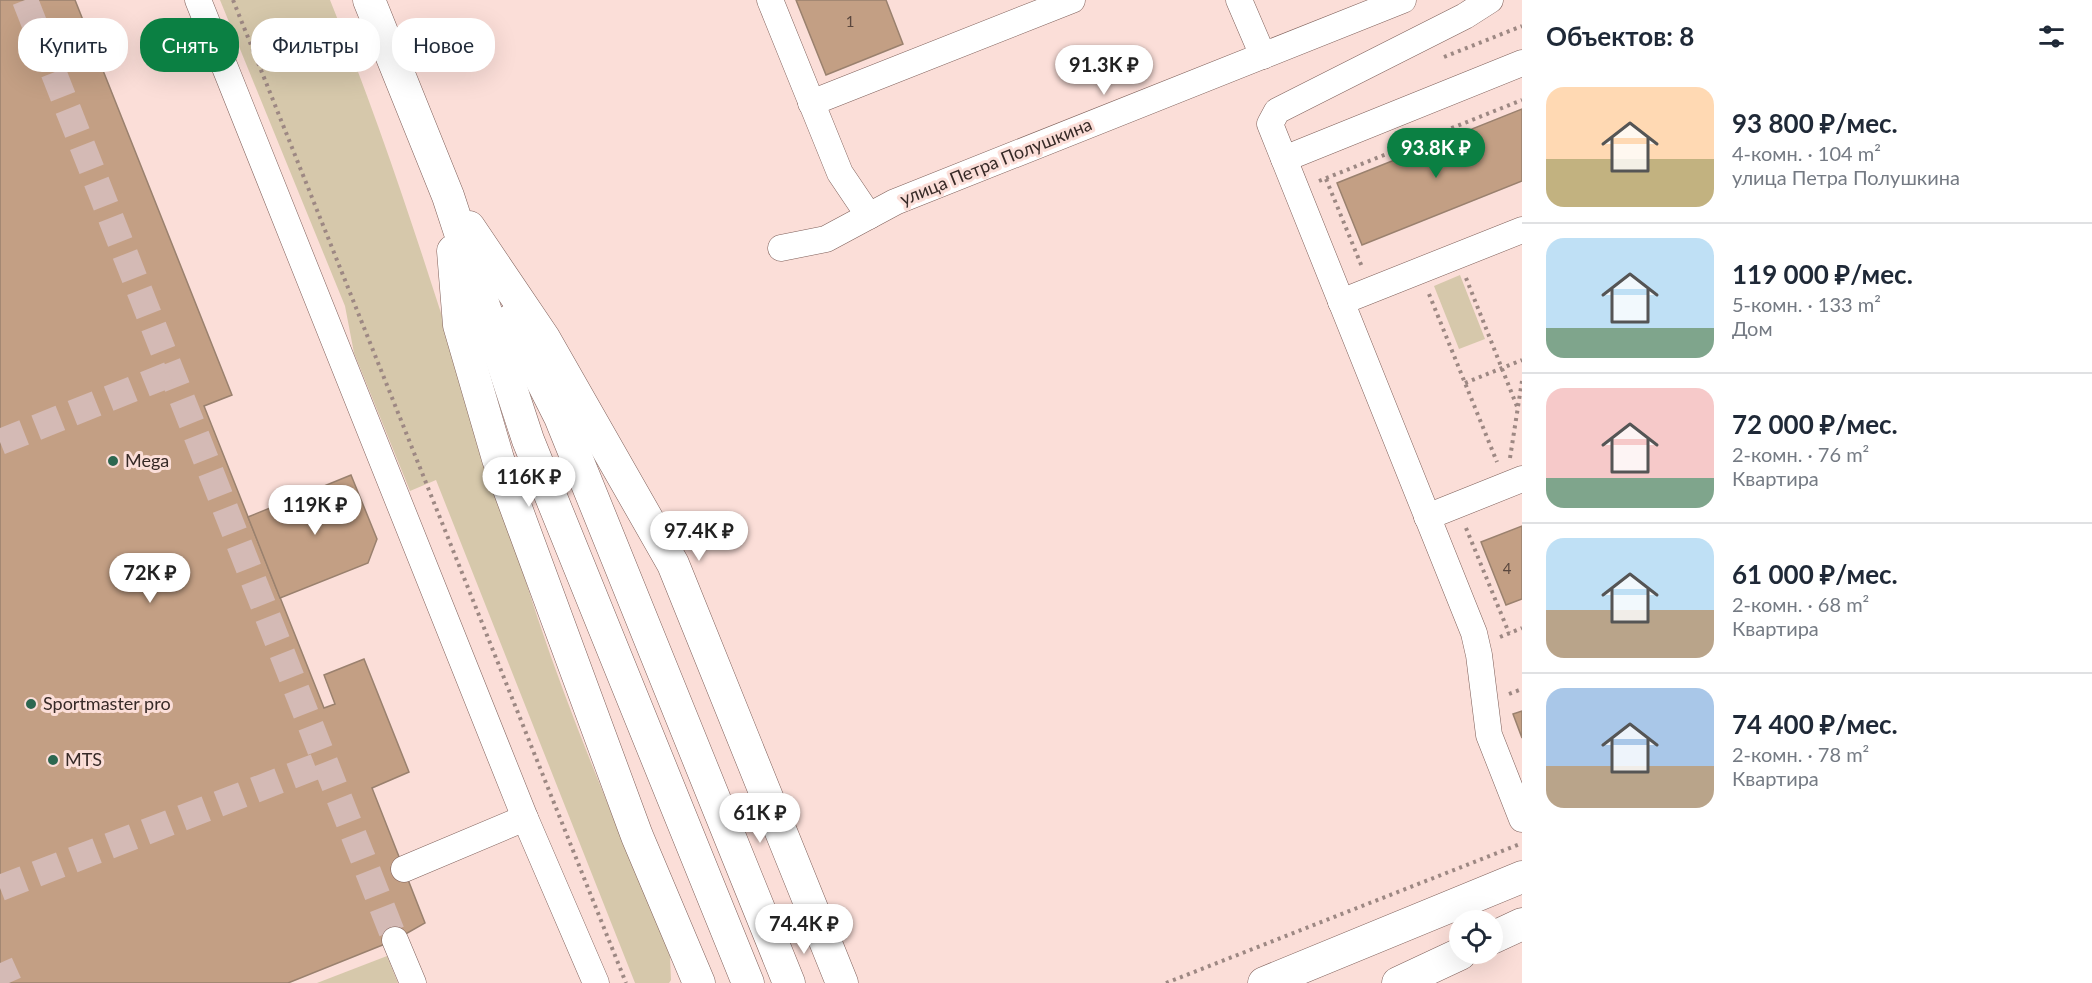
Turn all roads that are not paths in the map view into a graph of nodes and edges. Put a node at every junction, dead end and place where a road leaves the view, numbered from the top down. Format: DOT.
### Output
graph roads {
  1 [pos="198,0"];
  2 [pos="369,0"];
  3 [pos="770,0"];
  4 [pos="1072,0"];
  5 [pos="1239,0"];
  6 [pos="1403,0"];
  7 [pos="1490,0"];
  8 [pos="1263,56"];
  9 [pos="1522,63"];
  10 [pos="812,104"];
  11 [pos="1284,159"];
  12 [pos="448,196"];
  13 [pos="869,216"];
  14 [pos="1522,230"];
  15 [pos="781,248"];
  16 [pos="1341,302"];
  17 [pos="1514,482"];
  18 [pos="1427,517"];
  19 [pos="525,818"];
  20 [pos="1522,819"];
  21 [pos="404,869"];
  22 [pos="1522,877"];
  23 [pos="1522,924"];
  24 [pos="1503,933"];
  25 [pos="395,940"];
  26 [pos="1449,959"];
  27 [pos="743,971"];
  28 [pos="413,983"];
  29 [pos="596,983"];
  30 [pos="699,983"];
  31 [pos="789,983"];
  32 [pos="842,983"];
  33 [pos="1264,983"];
  34 [pos="1398,983"];
  1 -- 19 [label="street"];
  2 -- 12 [label="main road"];
  3 -- 10 [label="street"];
  4 -- 10 [label="street"];
  5 -- 8 [label="street"];
  6 -- 8 [label="street, улица Петра Полушкина"];
  7 -- 11 [label="street"];
  8 -- 13 [label="street, улица Петра Полушкина"];
  9 -- 11 [label="street"];
  10 -- 13 [label="street"];
  11 -- 16 [label="street"];
  12 -- 27 [label="main road"];
  12 -- 30 [label="main road"];
  12 -- 31 [label="main road"];
  12 -- 32 [label="main road"];
  13 -- 15 [label="street, улица Петра Полушкина"];
  14 -- 16 [label="street"];
  16 -- 18 [label="street"];
  17 -- 18 [label="street"];
  18 -- 20 [label="street"];
  19 -- 21 [label="street"];
  19 -- 29 [label="street"];
  22 -- 33 [label="main road"];
  23 -- 24 [label="main road"];
  25 -- 28 [label="street"];
  26 -- 34 [label="main road"];
}
